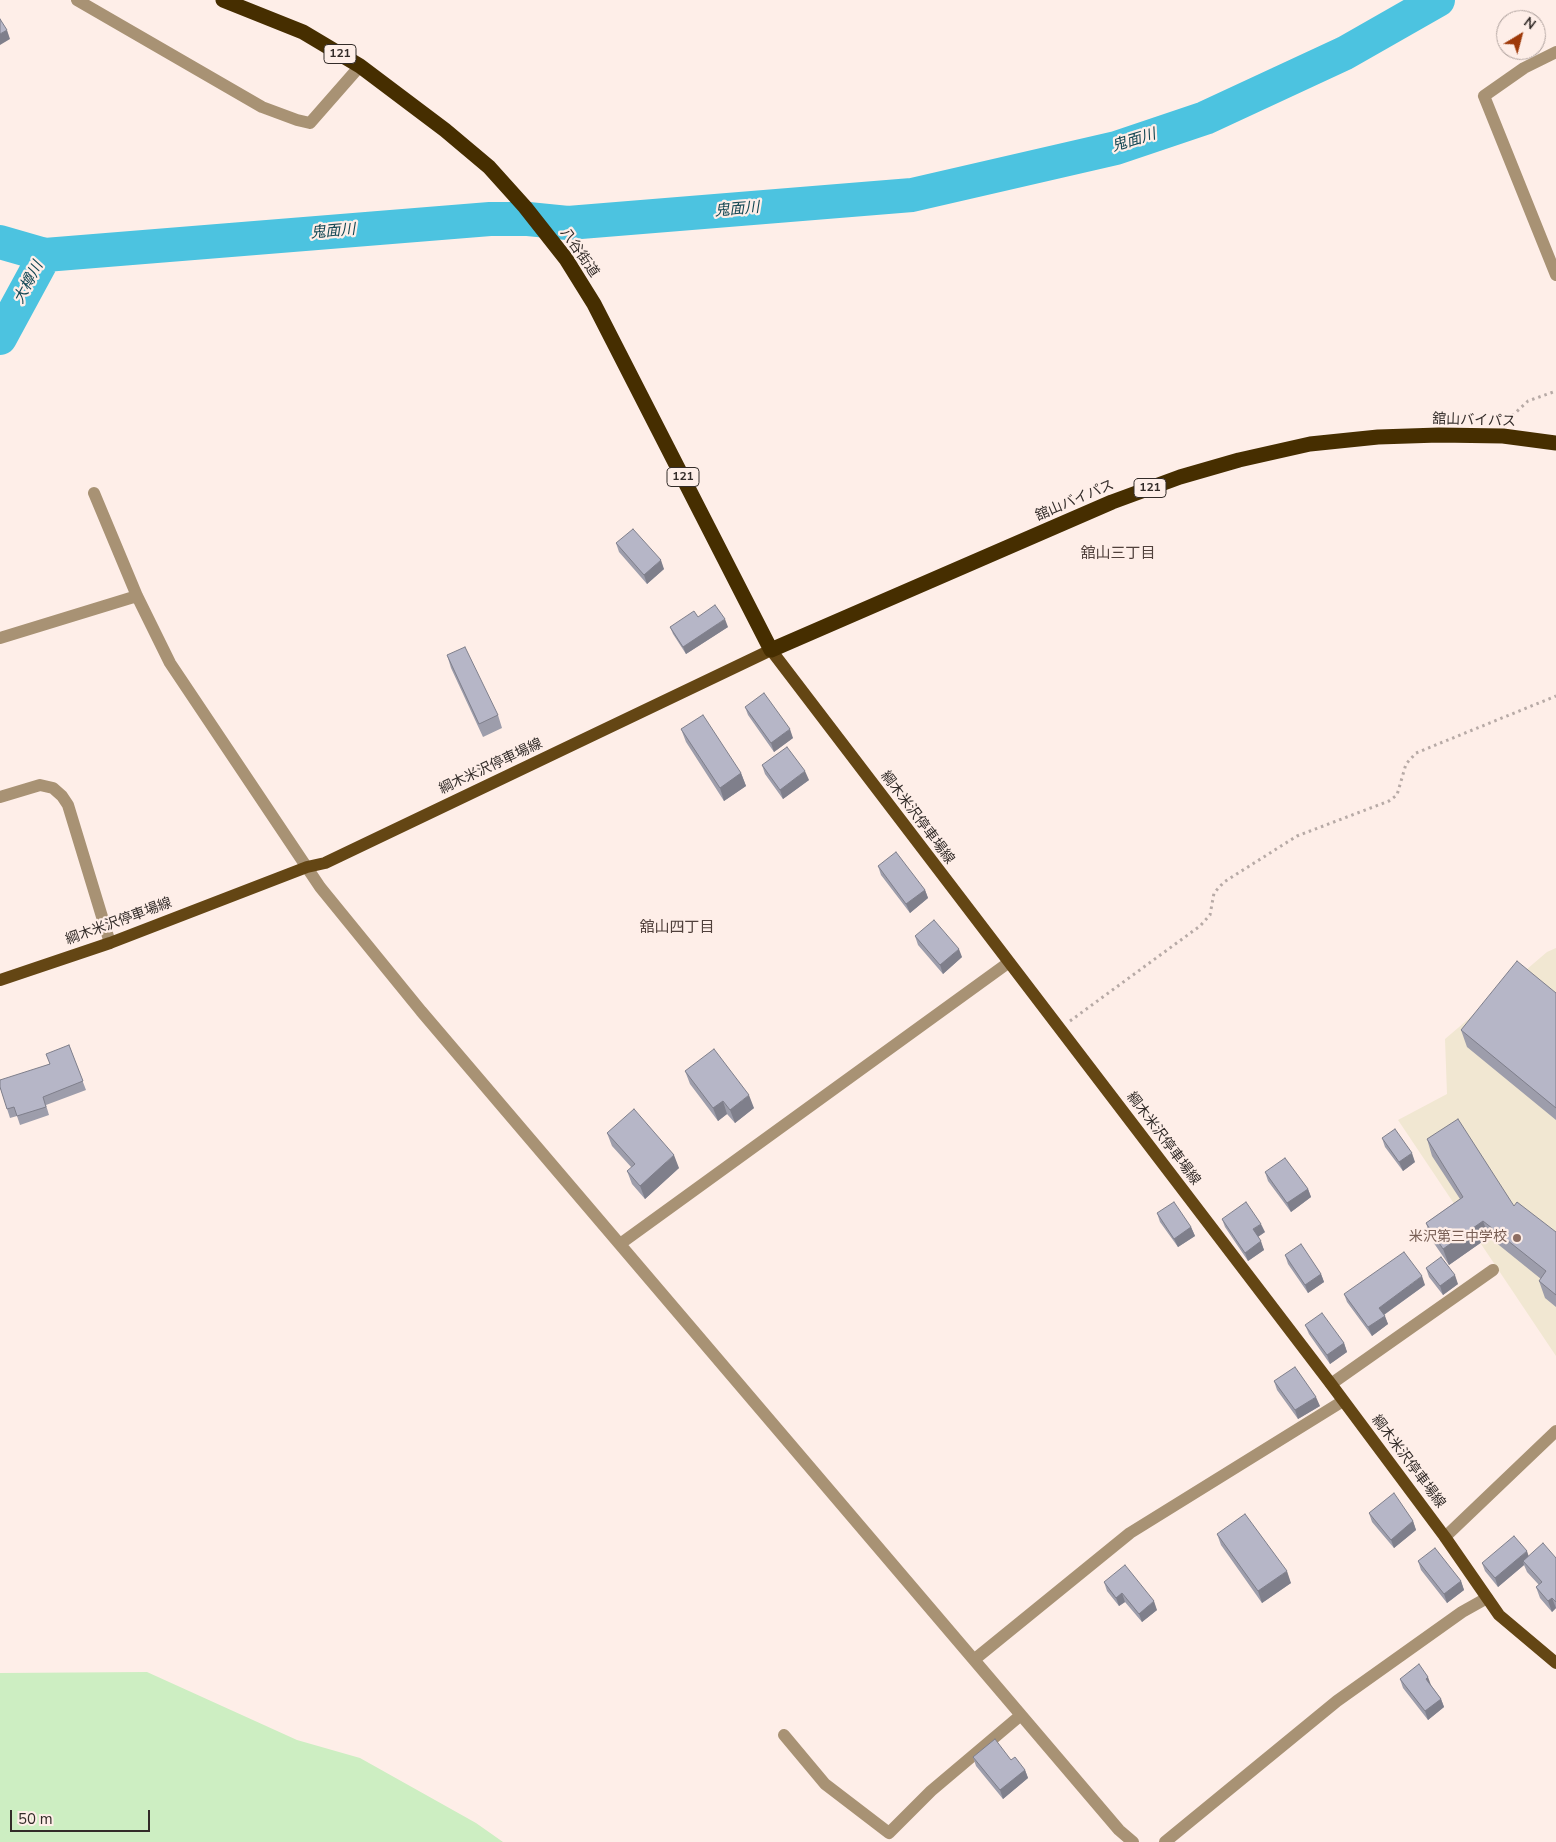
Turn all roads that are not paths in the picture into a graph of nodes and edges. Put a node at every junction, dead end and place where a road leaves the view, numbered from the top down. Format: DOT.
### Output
graph roads {
  1 [pos="78,0"];
  2 [pos="223,0"];
  3 [pos="1556,52"];
  4 [pos="360,66"];
  5 [pos="1556,275"];
  6 [pos="1556,443"];
  7 [pos="94,493"];
  8 [pos="137,596"];
  9 [pos="0,638"];
  10 [pos="771,650"];
  11 [pos="0,797"];
  12 [pos="306,867"];
  13 [pos="110,943"];
  14 [pos="1008,963"];
  15 [pos="0,980"];
  16 [pos="620,1244"];
  17 [pos="1493,1270"];
  18 [pos="1331,1384"];
  19 [pos="1343,1401"];
  20 [pos="1556,1431"];
  21 [pos="1445,1536"];
  22 [pos="1487,1598"];
  23 [pos="975,1659"];
  24 [pos="1556,1663"];
  25 [pos="1022,1715"];
  26 [pos="784,1735"];
  27 [pos="1133,1842"];
  28 [pos="1164,1842"];
  1 -- 4 [label="street"];
  2 -- 4 [label="highway, 八谷街道 / 121"];
  3 -- 5 [label="street"];
  4 -- 10 [label="highway, 八谷街道 / 121"];
  6 -- 10 [label="highway, 舘山バイパス / 121"];
  7 -- 8 [label="street"];
  8 -- 9 [label="street"];
  8 -- 12 [label="street"];
  10 -- 12 [label="main road, 綱木米沢停車場線"];
  10 -- 14 [label="main road, 綱木米沢停車場線"];
  11 -- 13 [label="street"];
  12 -- 13 [label="main road, 綱木米沢停車場線"];
  12 -- 16 [label="street"];
  13 -- 15 [label="main road, 綱木米沢停車場線"];
  14 -- 16 [label="street"];
  14 -- 18 [label="main road, 綱木米沢停車場線"];
  16 -- 23 [label="street"];
  17 -- 18 [label="street"];
  18 -- 19 [label="main road, 綱木米沢停車場線"];
  19 -- 21 [label="main road, 綱木米沢停車場線"];
  19 -- 23 [label="street"];
  20 -- 21 [label="street"];
  21 -- 22 [label="main road, 綱木米沢停車場線"];
  22 -- 24 [label="main road, 綱木米沢停車場線"];
  22 -- 28 [label="street"];
  23 -- 25 [label="street"];
  25 -- 26 [label="street"];
  25 -- 27 [label="street"];
}
